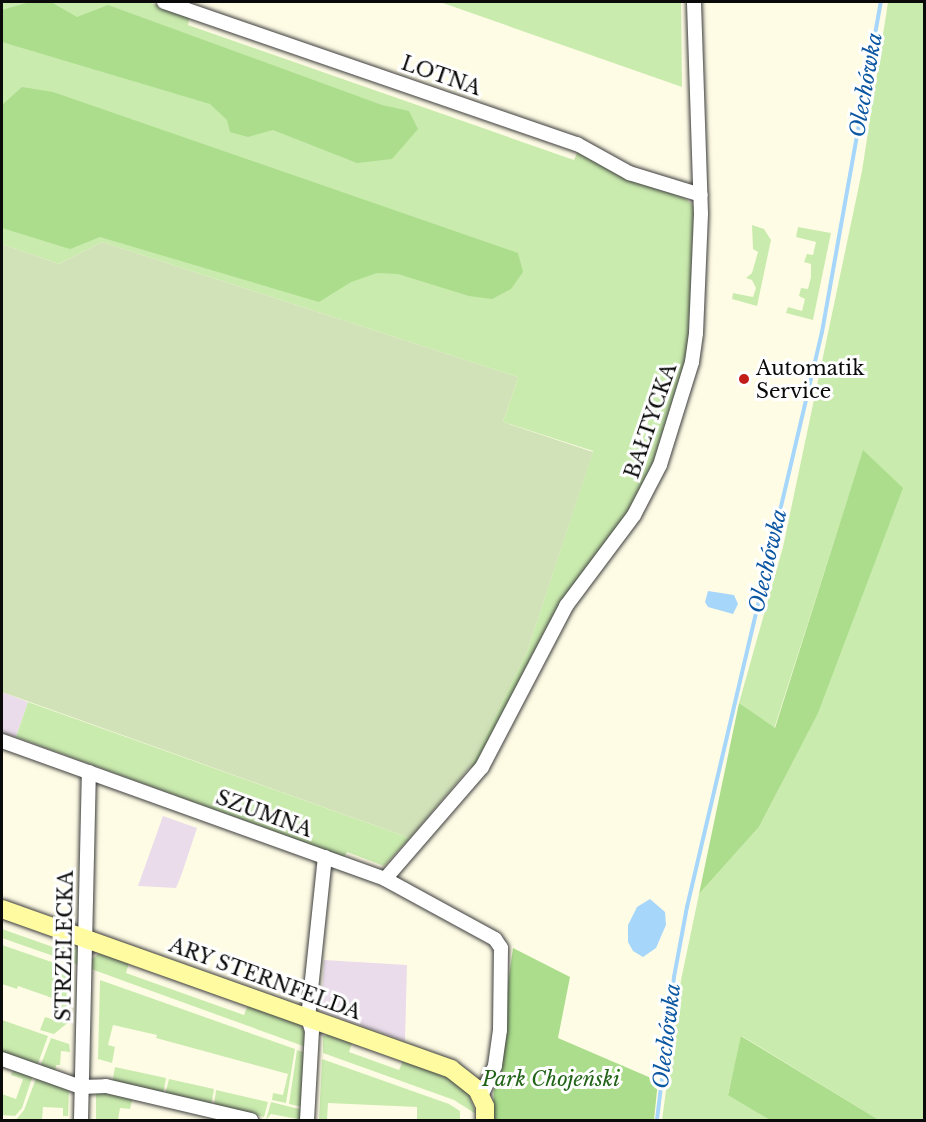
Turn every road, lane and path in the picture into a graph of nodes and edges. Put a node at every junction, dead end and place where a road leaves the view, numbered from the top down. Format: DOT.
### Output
graph roads {
  1 [pos="164,2"];
  2 [pos="694,2"];
  3 [pos="701,195"];
  4 [pos="2,741"];
  5 [pos="89,772"];
  6 [pos="325,856"];
  7 [pos="385,879"];
  8 [pos="2,909"];
  9 [pos="85,938"];
  10 [pos="308,1018"];
  11 [pos="2,1059"];
  12 [pos="81,1088"];
  13 [pos="481,1096"];
  14 [pos="81,1120"];
  15 [pos="251,1120"];
  16 [pos="307,1120"];
  17 [pos="485,1120"];
  1 -- 3 [label="street, LOTNA"];
  2 -- 3 [label="street, BAŁTYCKA"];
  3 -- 7 [label="street, BAŁTYCKA"];
  4 -- 5 [label="street, SZUMNA"];
  5 -- 6 [label="street, SZUMNA"];
  5 -- 9 [label="street, STRZELECKA"];
  6 -- 7 [label="street, SZUMNA"];
  6 -- 10 [label="street"];
  7 -- 13 [label="street, SZUMNA"];
  8 -- 9 [label="street, ARY STERNFELDA"];
  9 -- 10 [label="street, ARY STERNFELDA"];
  9 -- 12 [label="street, STRZELECKA"];
  10 -- 13 [label="street, ARY STERNFELDA"];
  10 -- 16 [label="street"];
  11 -- 12 [label="street"];
  12 -- 14 [label="street, STRZELECKA"];
  12 -- 15 [label="street"];
  13 -- 17 [label="street"];
}
